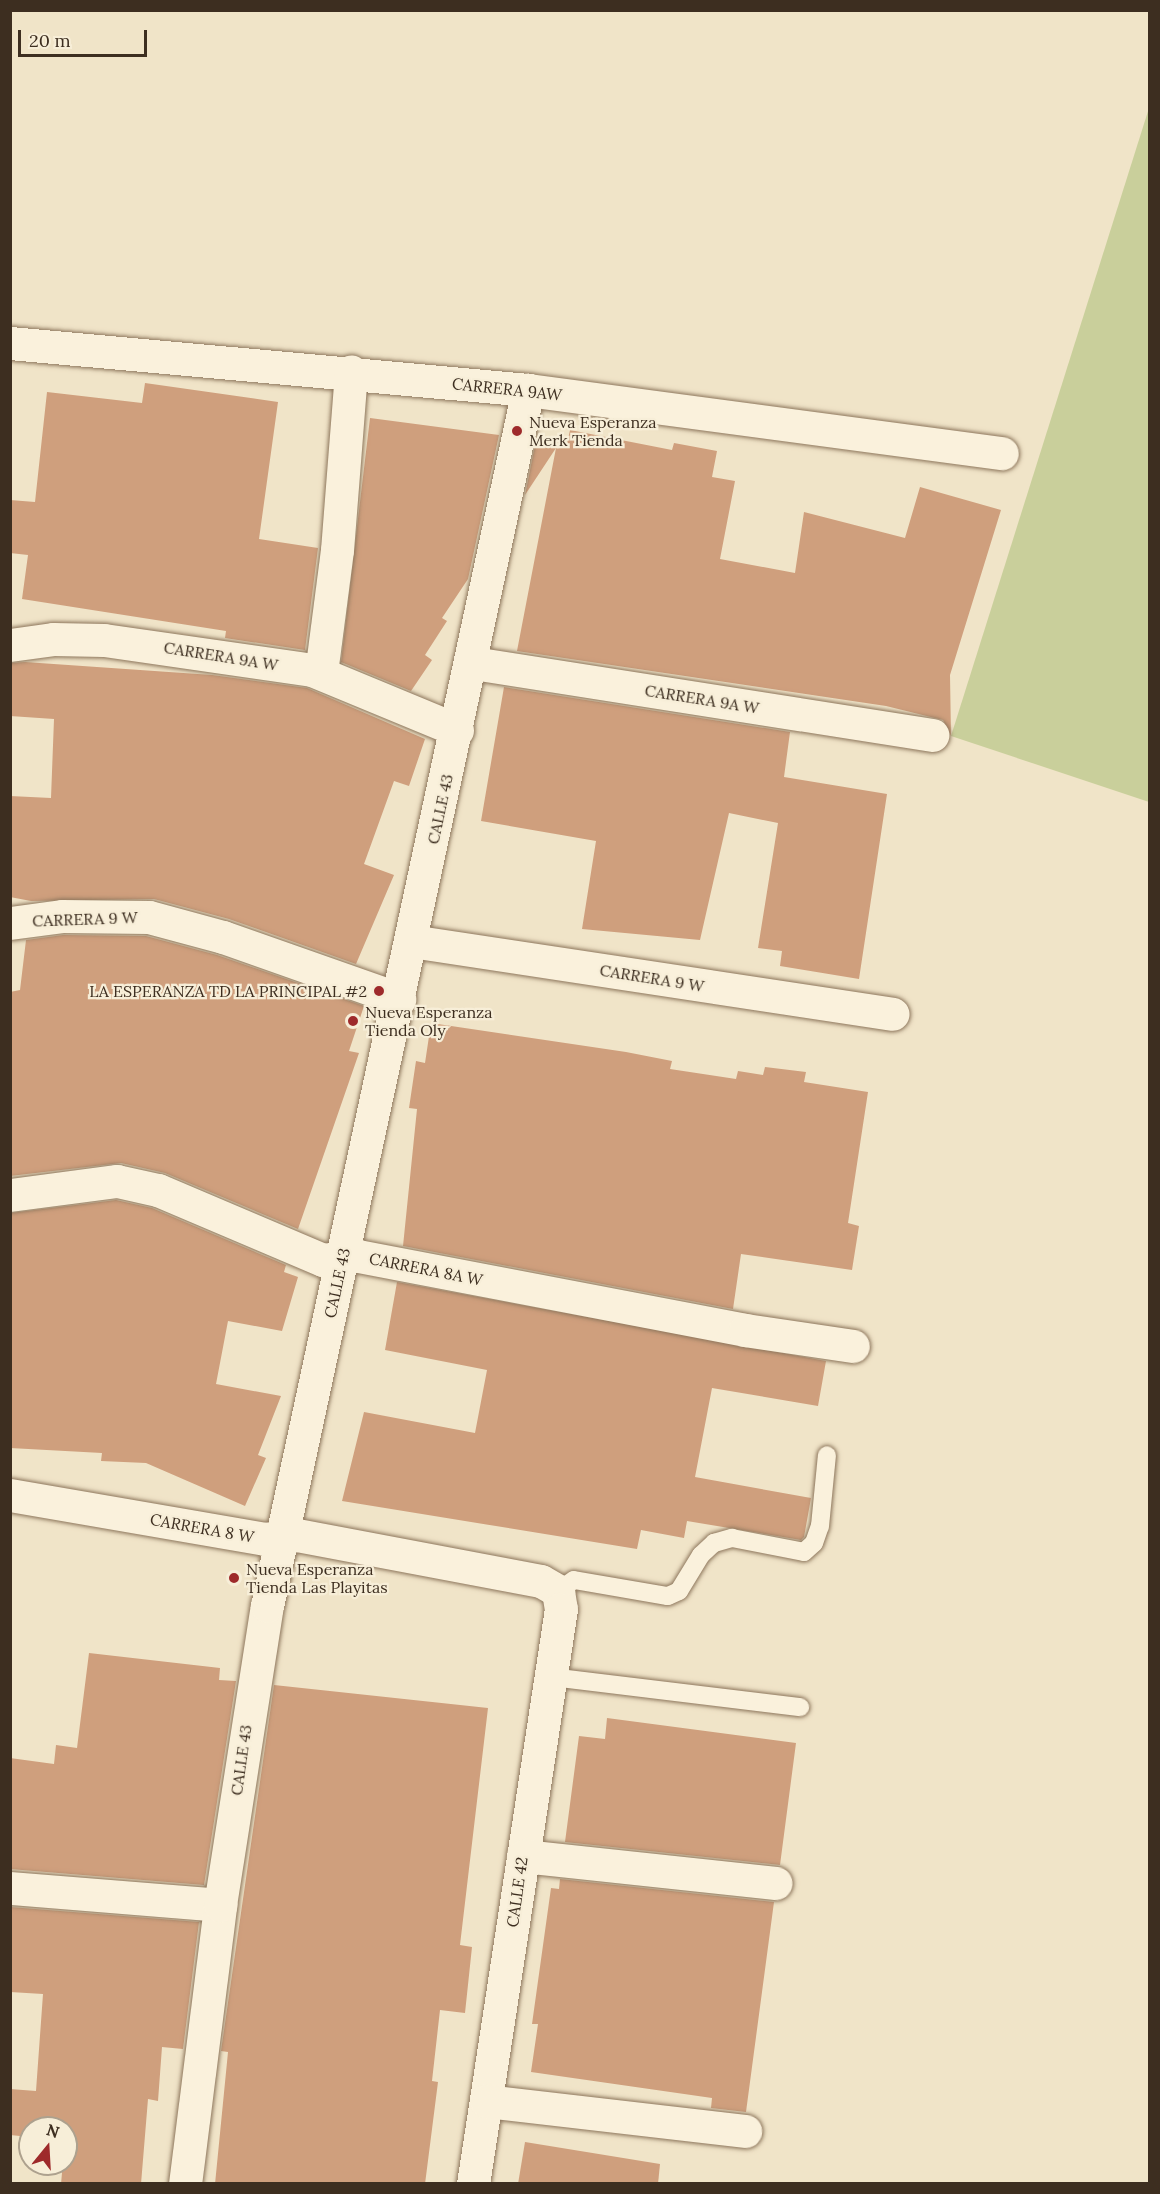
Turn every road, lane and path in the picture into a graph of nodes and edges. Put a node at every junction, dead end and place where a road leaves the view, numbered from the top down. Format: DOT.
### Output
graph roads {
  1 [pos="10,343"];
  2 [pos="351,372"];
  3 [pos="528,390"];
  4 [pos="1002,453"];
  5 [pos="10,645"];
  6 [pos="473,663"];
  7 [pos="321,673"];
  8 [pos="457,730"];
  9 [pos="932,735"];
  10 [pos="10,923"];
  11 [pos="411,940"];
  12 [pos="399,999"];
  13 [pos="892,1014"];
  14 [pos="10,1195"];
  15 [pos="343,1259"];
  16 [pos="853,1346"];
  17 [pos="827,1455"];
  18 [pos="10,1496"];
  19 [pos="281,1537"];
  20 [pos="560,1596"];
  21 [pos="551,1677"];
  22 [pos="800,1707"];
  23 [pos="523,1856"];
  24 [pos="776,1883"];
  25 [pos="10,1888"];
  26 [pos="220,1905"];
  27 [pos="486,2101"];
  28 [pos="745,2131"];
  29 [pos="185,2184"];
  30 [pos="473,2184"];
  1 -- 2 [label="street, CARRERA 9AW"];
  2 -- 3 [label="street, CARRERA 9AW"];
  2 -- 7 [label="street"];
  3 -- 4 [label="street, CARRERA 9AW"];
  3 -- 6 [label="street, CALLE 43"];
  5 -- 7 [label="street, CARRERA 9A W"];
  6 -- 8 [label="street, CALLE 43"];
  6 -- 9 [label="street, CARRERA 9A W"];
  7 -- 8 [label="street, CARRERA 9A W"];
  8 -- 11 [label="street, CALLE 43"];
  10 -- 12 [label="street, CARRERA 9 W"];
  11 -- 12 [label="street, CALLE 43"];
  11 -- 13 [label="street, CARRERA 9 W"];
  12 -- 15 [label="street, CALLE 43"];
  14 -- 15 [label="street, CARRERA 8A W"];
  15 -- 16 [label="street, CARRERA 8A W"];
  15 -- 19 [label="street, CALLE 43"];
  17 -- 20 [label="lane"];
  18 -- 19 [label="street, CARRERA 8 W"];
  19 -- 20 [label="street, CARRERA 8 W"];
  19 -- 26 [label="street, CALLE 43"];
  20 -- 21 [label="street, CALLE 42"];
  21 -- 22 [label="lane"];
  21 -- 23 [label="street, CALLE 42"];
  23 -- 24 [label="street"];
  23 -- 27 [label="street, CALLE 42"];
  25 -- 26 [label="street"];
  26 -- 29 [label="street, CALLE 43"];
  27 -- 28 [label="street"];
  27 -- 30 [label="street, CALLE 42"];
}
